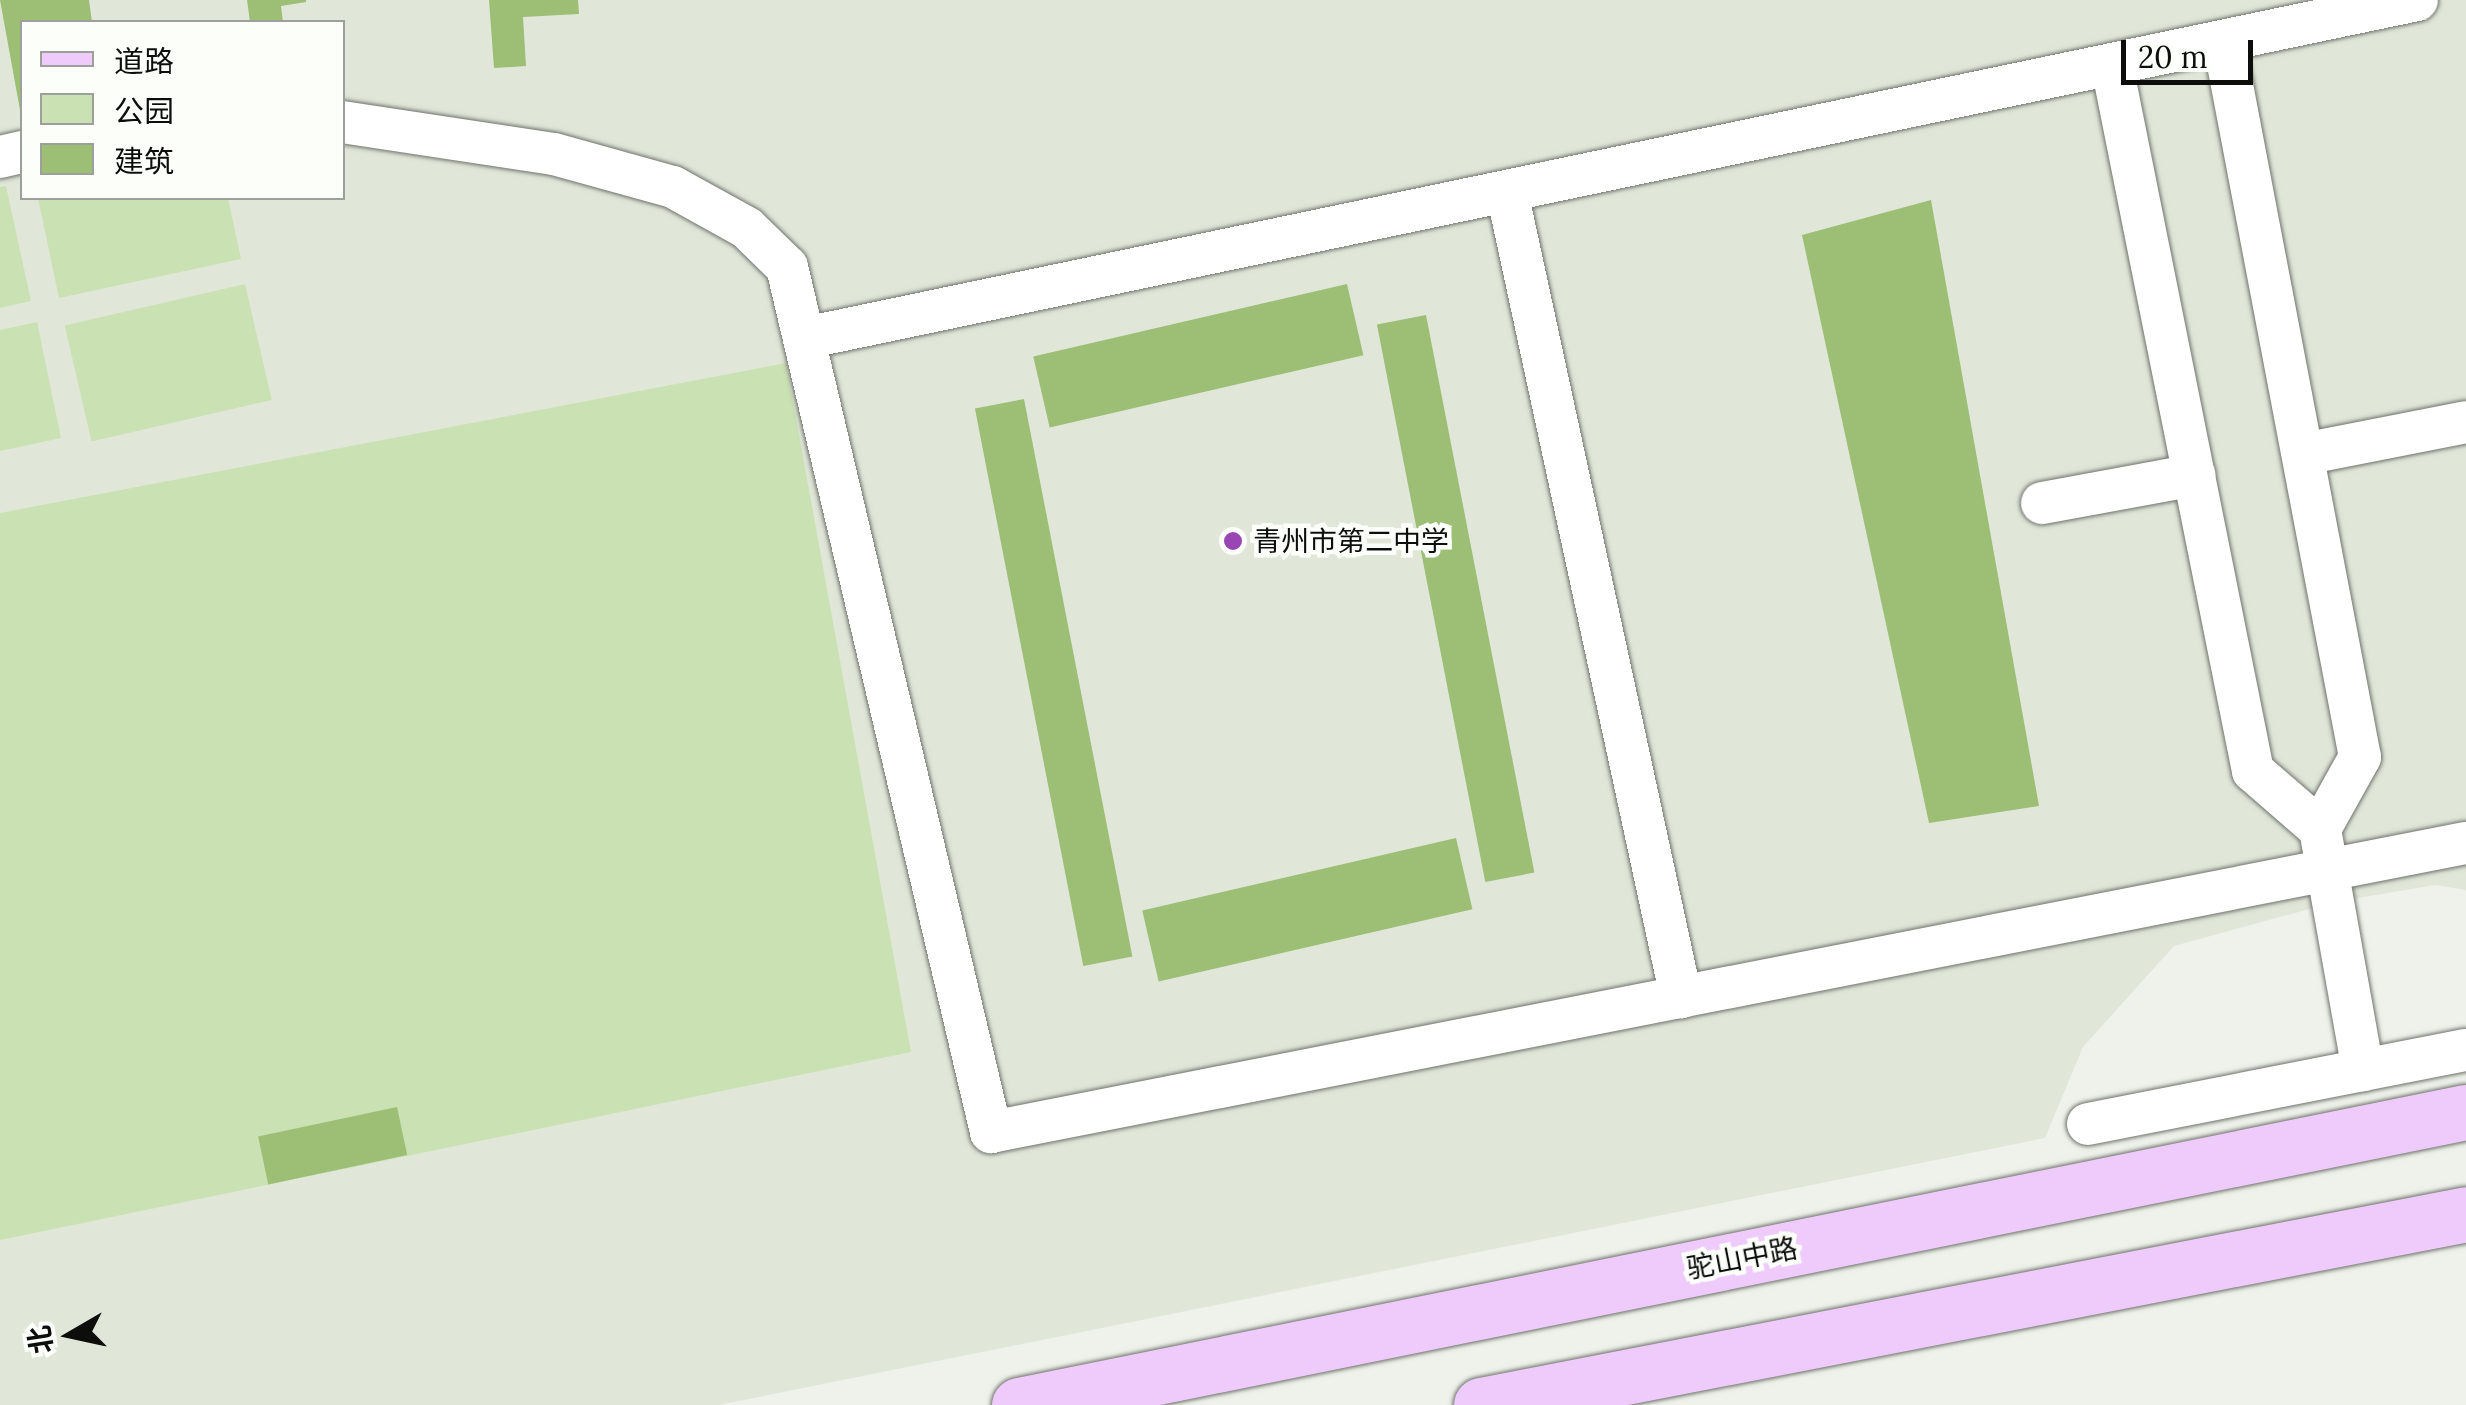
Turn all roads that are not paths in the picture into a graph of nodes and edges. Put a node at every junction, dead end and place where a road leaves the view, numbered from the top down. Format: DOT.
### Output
graph roads {
  1 [pos="2418,0"];
  2 [pos="2224,43"];
  3 [pos="2112,66"];
  4 [pos="345,122"];
  5 [pos="1508,192"];
  6 [pos="804,338"];
  7 [pos="2466,422"];
  8 [pos="2304,454"];
  9 [pos="2194,474"];
  10 [pos="2042,504"];
  11 [pos="2466,843"];
  12 [pos="2325,850"];
  13 [pos="1682,997"];
  14 [pos="2466,1050"];
  15 [pos="2363,1070"];
  16 [pos="2466,1112"];
  17 [pos="2088,1124"];
  18 [pos="2466,1214"];
  19 [pos="1053,1402"];
  20 [pos="1480,1405"];
  1 -- 2 [label="street"];
  2 -- 3 [label="street"];
  2 -- 8 [label="street"];
  3 -- 5 [label="street"];
  3 -- 9 [label="street"];
  4 -- 6 [label="street"];
  5 -- 6 [label="street"];
  5 -- 13 [label="street"];
  6 -- 13 [label="street"];
  7 -- 8 [label="street"];
  8 -- 12 [label="street"];
  9 -- 10 [label="street"];
  9 -- 12 [label="street"];
  11 -- 12 [label="street"];
  12 -- 13 [label="street"];
  12 -- 15 [label="street"];
  14 -- 15 [label="street"];
  15 -- 17 [label="street"];
  16 -- 19 [label="main road, 驼山中路"];
  18 -- 20 [label="main road"];
}
